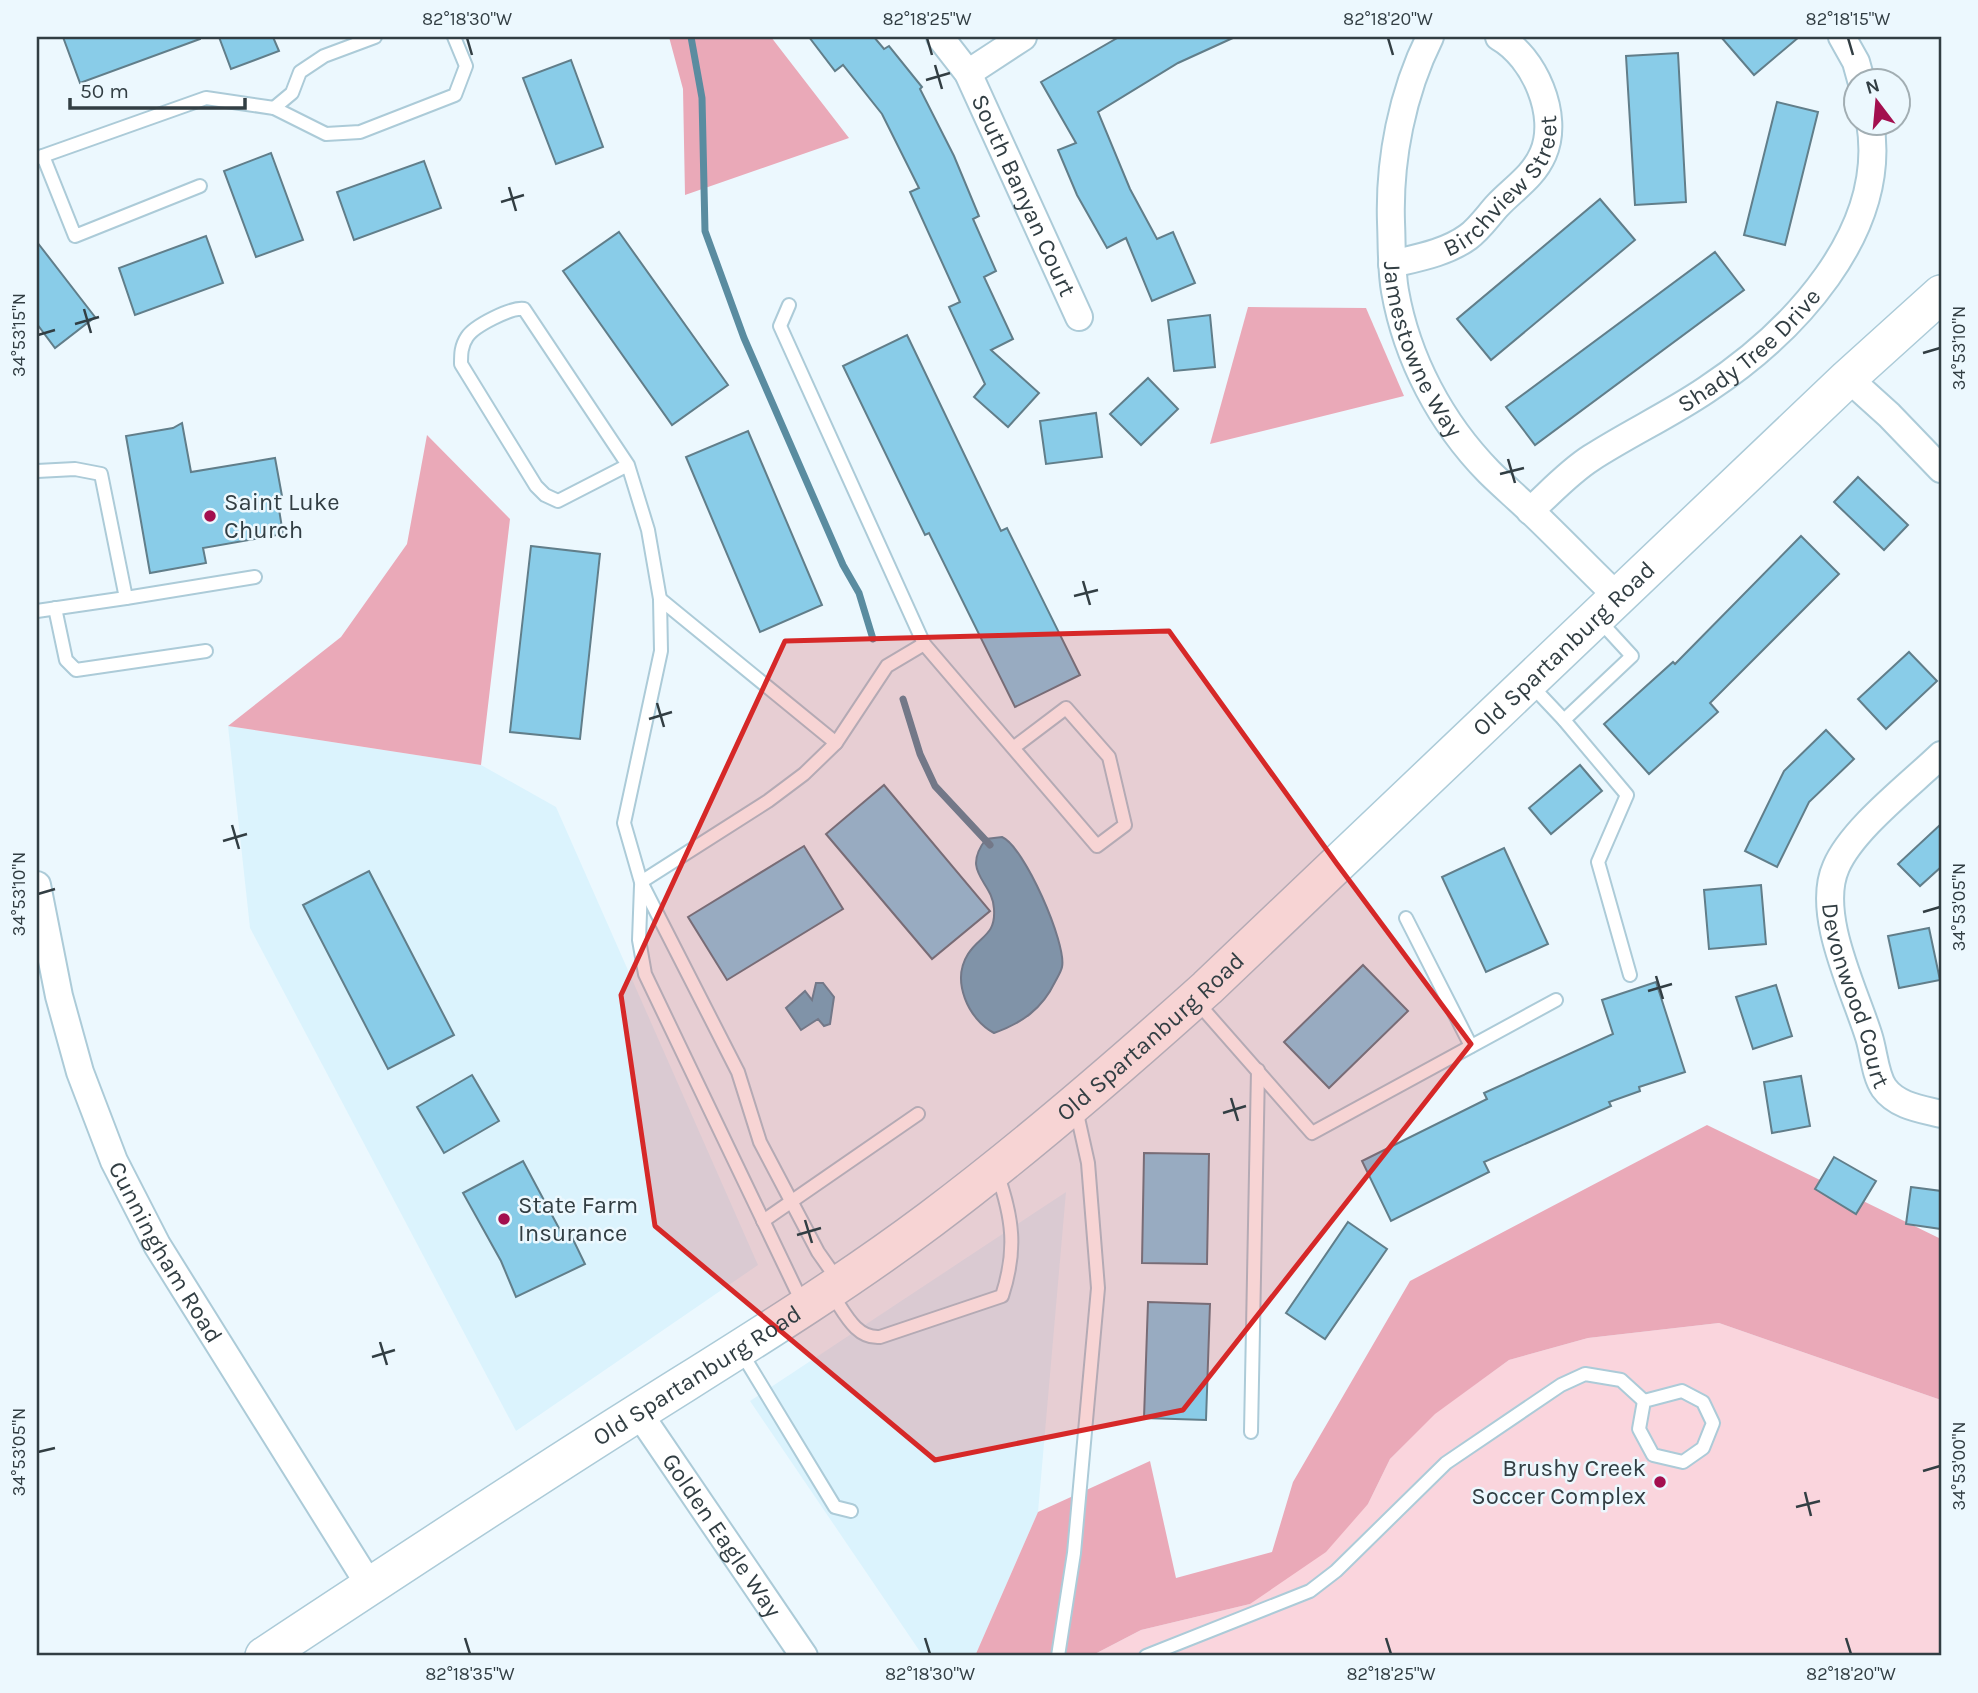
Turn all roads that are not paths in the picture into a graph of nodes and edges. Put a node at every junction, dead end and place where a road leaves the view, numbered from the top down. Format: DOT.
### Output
graph roads {
  1 [pos="375,37"];
  2 [pos="454,37"];
  3 [pos="940,37"];
  4 [pos="1023,37"];
  5 [pos="1430,37"];
  6 [pos="1499,37"];
  7 [pos="1842,37"];
  8 [pos="1857,66"];
  9 [pos="968,73"];
  10 [pos="274,108"];
  11 [pos="1873,136"];
  12 [pos="40,157"];
  13 [pos="200,186"];
  14 [pos="1392,264"];
  15 [pos="1941,294"];
  16 [pos="789,305"];
  17 [pos="1079,317"];
  18 [pos="1848,378"];
  19 [pos="628,465"];
  20 [pos="1941,469"];
  21 [pos="37,471"];
  22 [pos="1530,510"];
  23 [pos="256,577"];
  24 [pos="127,598"];
  25 [pos="660,599"];
  26 [pos="1608,607"];
  27 [pos="55,608"];
  28 [pos="37,611"];
  29 [pos="924,645"];
  30 [pos="206,651"];
  31 [pos="1528,683"];
  32 [pos="1564,720"];
  33 [pos="836,743"];
  34 [pos="1013,748"];
  35 [pos="1941,755"];
  36 [pos="641,882"];
  37 [pos="37,885"];
  38 [pos="1406,918"];
  39 [pos="1630,975"];
  40 [pos="1194,1000"];
  41 [pos="1556,1000"];
  42 [pos="1471,1046"];
  43 [pos="1258,1070"];
  44 [pos="1075,1105"];
  45 [pos="918,1114"];
  46 [pos="1941,1114"];
  47 [pos="996,1170"];
  48 [pos="792,1202"];
  49 [pos="763,1221"];
  50 [pos="824,1293"];
  51 [pos="739,1349"];
  52 [pos="1644,1401"];
  53 [pos="638,1412"];
  54 [pos="1251,1432"];
  55 [pos="851,1511"];
  56 [pos="370,1586"];
  57 [pos="264,1656"];
  58 [pos="804,1656"];
  59 [pos="1058,1656"];
  60 [pos="1146,1656"];
  1 -- 10 [label="lane"];
  2 -- 10 [label="lane"];
  3 -- 9 [label="street, South Banyan Court"];
  4 -- 9 [label="street"];
  5 -- 14 [label="street, Jamestowne Way"];
  6 -- 14 [label="street, Birchview Street"];
  7 -- 8 [label="street"];
  9 -- 17 [label="street, South Banyan Court"];
  10 -- 12 [label="lane"];
  11 -- 22 [label="street, Shady Tree Drive"];
  12 -- 13 [label="lane"];
  14 -- 22 [label="street, Jamestowne Way"];
  15 -- 18 [label="main road, Old Spartanburg Road"];
  16 -- 29 [label="lane"];
  18 -- 20 [label="street"];
  18 -- 26 [label="main road, Old Spartanburg Road"];
  19 -- 19 [label="lane"];
  19 -- 25 [label="lane"];
  21 -- 24 [label="lane"];
  22 -- 26 [label="street, Jamestowne Way"];
  23 -- 24 [label="lane"];
  24 -- 27 [label="lane"];
  25 -- 33 [label="lane"];
  25 -- 36 [label="lane"];
  26 -- 31 [label="main road, Old Spartanburg Road"];
  26 -- 32 [label="lane"];
  27 -- 28 [label="lane"];
  27 -- 30 [label="lane"];
  29 -- 33 [label="lane"];
  29 -- 34 [label="lane"];
  31 -- 32 [label="lane"];
  31 -- 40 [label="main road, Old Spartanburg Road"];
  32 -- 39 [label="lane"];
  33 -- 36 [label="lane"];
  34 -- 34 [label="lane"];
  35 -- 46 [label="street, Devonwood Court"];
  36 -- 48 [label="lane"];
  36 -- 49 [label="lane"];
  37 -- 56 [label="street, Cunningham Road"];
  38 -- 42 [label="lane"];
  40 -- 43 [label="lane"];
  40 -- 44 [label="main road, Old Spartanburg Road"];
  41 -- 42 [label="lane"];
  42 -- 43 [label="lane"];
  43 -- 54 [label="lane"];
  44 -- 47 [label="main road, Old Spartanburg Road"];
  44 -- 59 [label="lane"];
  45 -- 48 [label="lane"];
  47 -- 50 [label="main road, Old Spartanburg Road"];
  47 -- 50 [label="lane"];
  48 -- 49 [label="lane"];
  48 -- 50 [label="lane"];
  49 -- 50 [label="lane"];
  50 -- 51 [label="main road, Old Spartanburg Road"];
  51 -- 53 [label="main road, Old Spartanburg Road"];
  51 -- 55 [label="lane"];
  52 -- 52 [label="lane"];
  52 -- 60 [label="lane"];
  53 -- 56 [label="main road, Old Spartanburg Road"];
  53 -- 58 [label="street, Golden Eagle Way"];
  56 -- 57 [label="main road, Old Spartanburg Road"];
}
